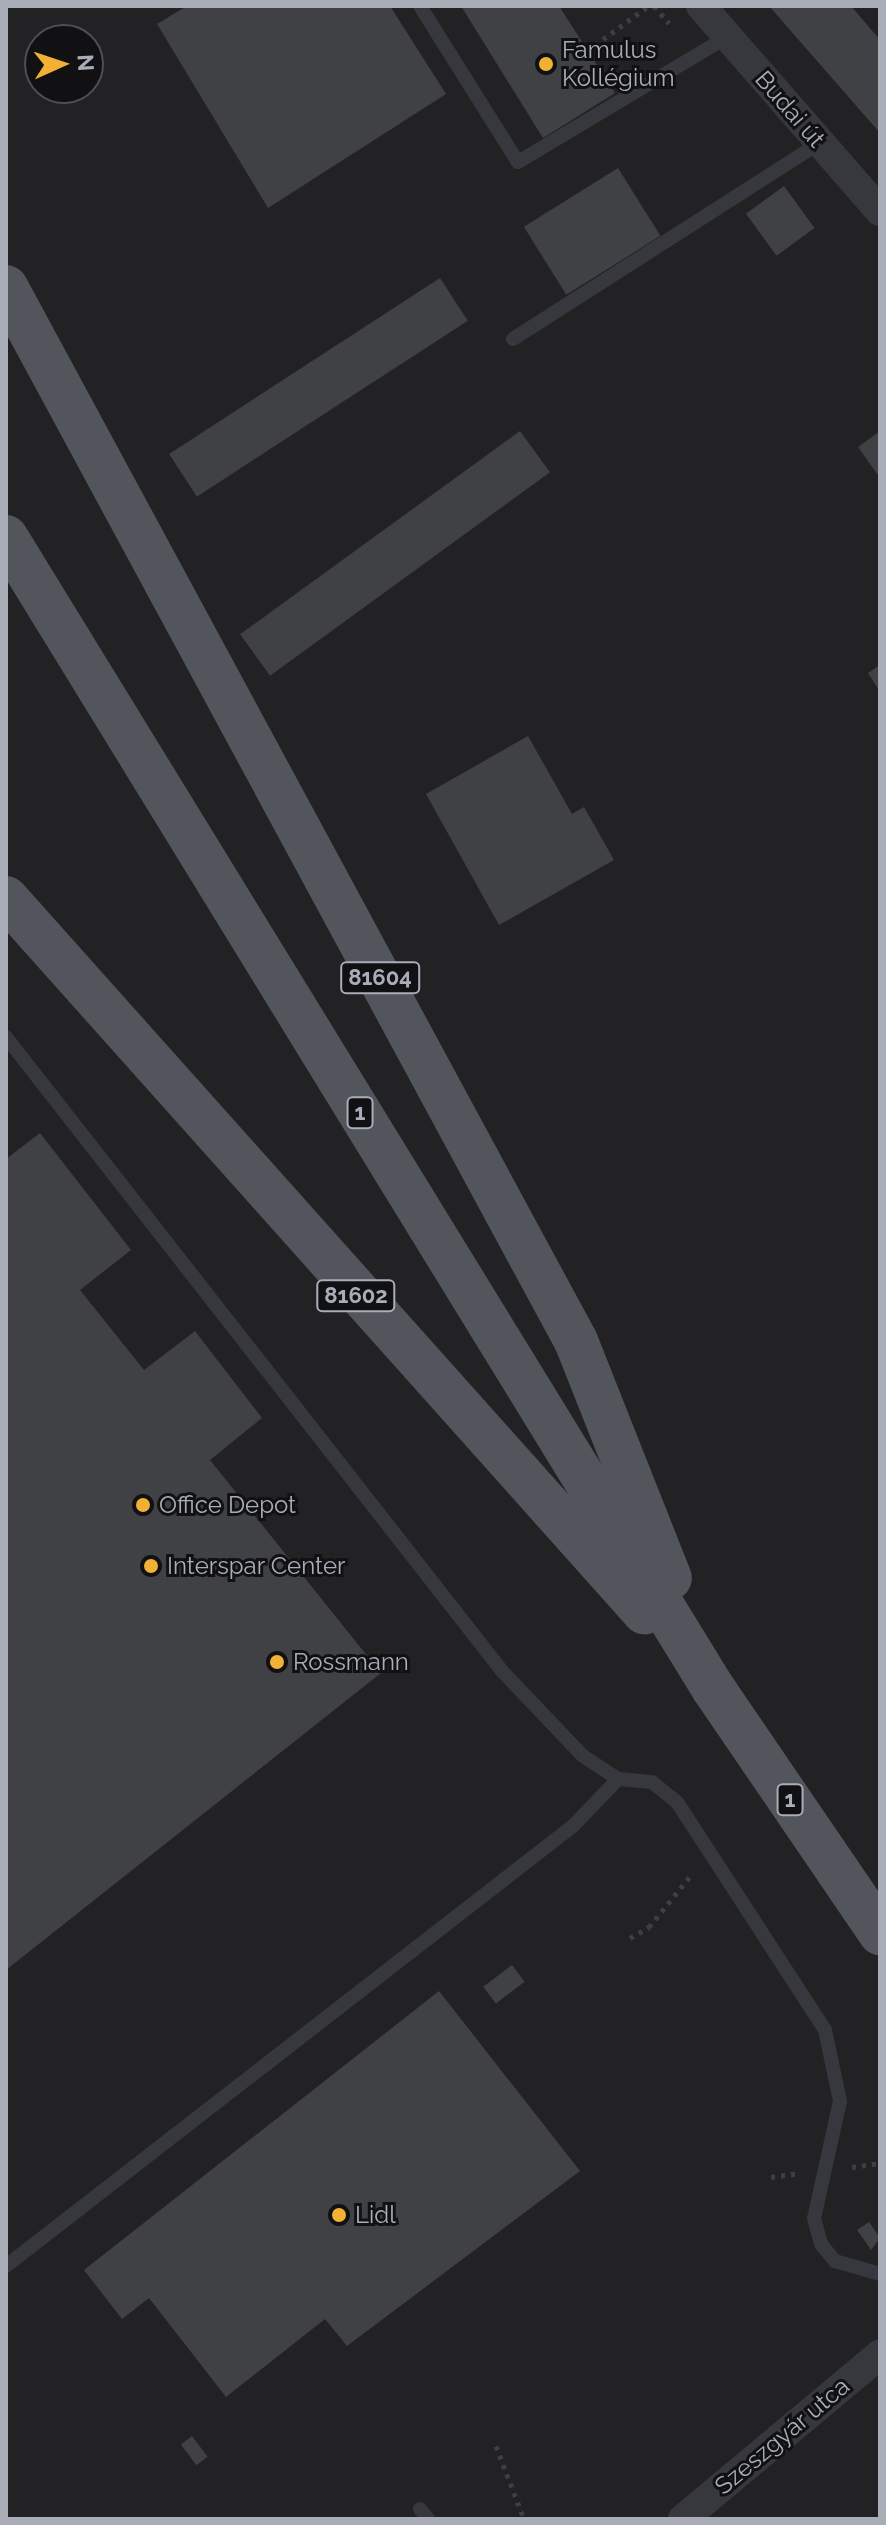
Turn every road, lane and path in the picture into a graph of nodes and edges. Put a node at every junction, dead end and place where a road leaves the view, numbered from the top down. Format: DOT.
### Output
graph roads {
  1 [pos="420,6"];
  2 [pos="648,6"];
  3 [pos="701,6"];
  4 [pos="727,37"];
  5 [pos="587,51"];
  6 [pos="820,143"];
  7 [pos="880,211"];
  8 [pos="6,287"];
  9 [pos="513,339"];
  10 [pos="6,537"];
  11 [pos="6,898"];
  12 [pos="6,1037"];
  13 [pos="713,1688"];
  14 [pos="618,1779"];
  15 [pos="711,1852"];
  16 [pos="876,1921"];
  17 [pos="630,1938"];
  18 [pos="6,2266"];
  19 [pos="880,2274"];
  20 [pos="880,2354"];
  21 [pos="496,2446"];
  22 [pos="524,2519"];
  23 [pos="683,2519"];
  1 -- 4 [label="lane"];
  2 -- 5 [label="path"];
  3 -- 4 [label="street, Budai út"];
  4 -- 6 [label="street, Budai út"];
  6 -- 7 [label="street, Budai út"];
  6 -- 9 [label="lane"];
  8 -- 13 [label="main road, 81604"];
  10 -- 13 [label="main road, 1"];
  11 -- 13 [label="main road, 81602"];
  12 -- 14 [label="lane"];
  13 -- 16 [label="main road, 1"];
  14 -- 15 [label="lane"];
  14 -- 18 [label="lane"];
  15 -- 17 [label="path"];
  15 -- 19 [label="lane"];
  20 -- 23 [label="street, Szeszgyár utca"];
  21 -- 22 [label="path"];
}
